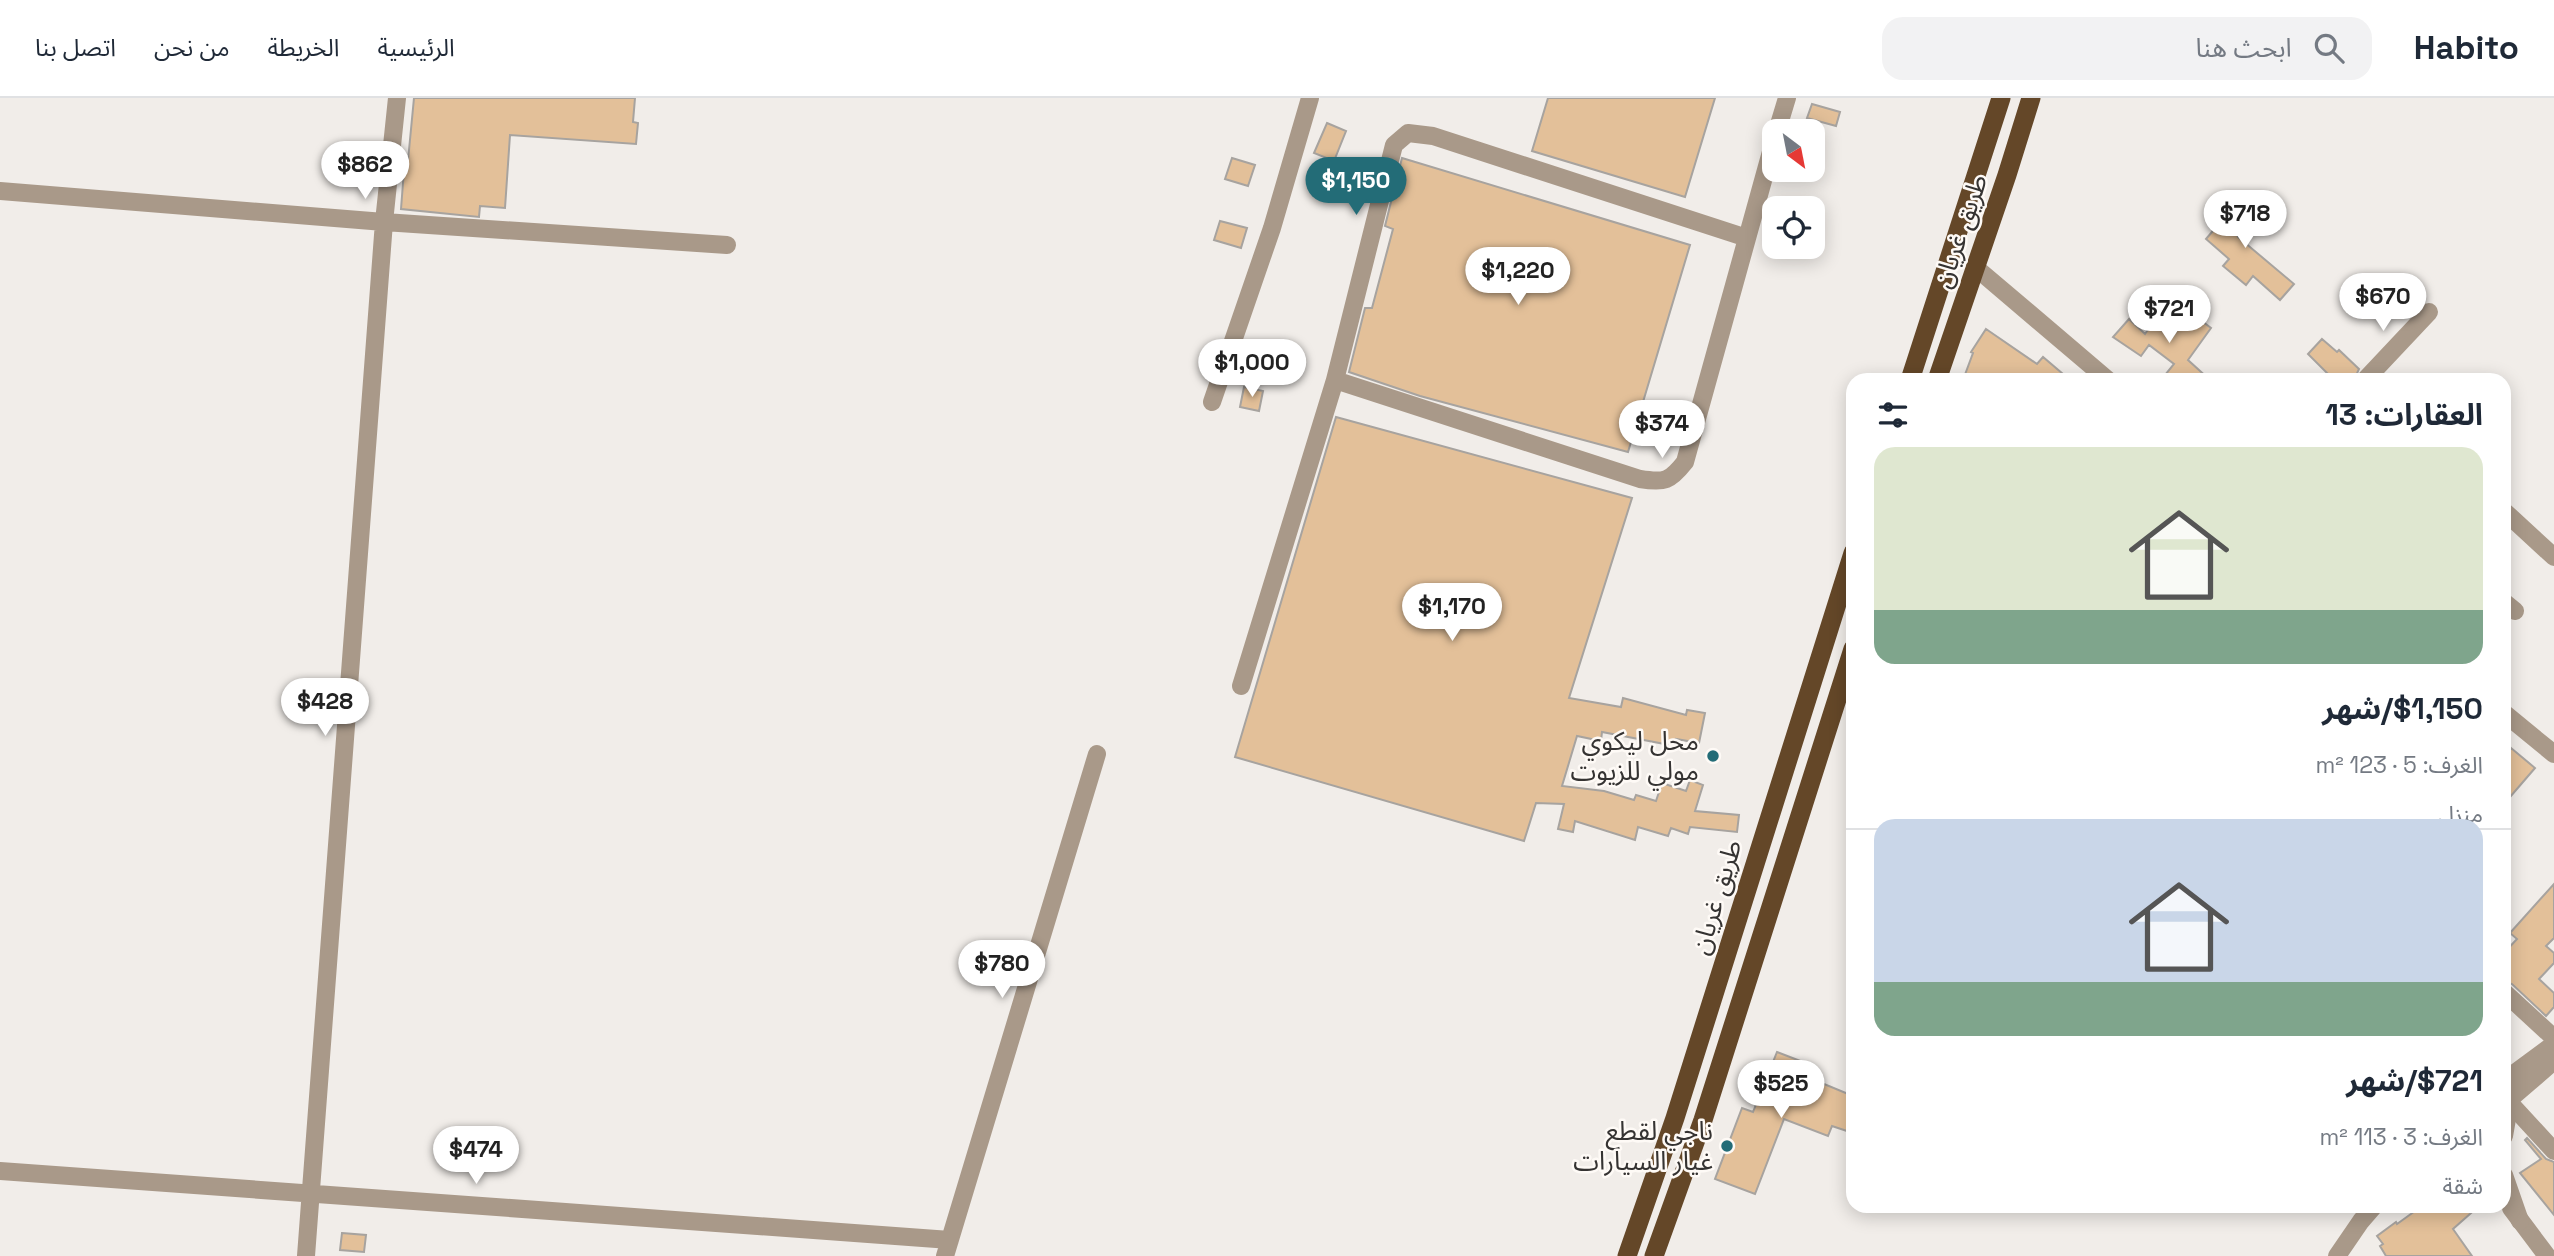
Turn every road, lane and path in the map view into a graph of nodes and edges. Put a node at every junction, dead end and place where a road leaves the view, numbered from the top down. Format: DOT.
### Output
graph roads {
  1 [pos="397,98"];
  2 [pos="1310,98"];
  3 [pos="1787,98"];
  4 [pos="2001,98"];
  5 [pos="2031,98"];
  6 [pos="1781,119"];
  7 [pos="1762,182"];
  8 [pos="0,191"];
  9 [pos="384,222"];
  10 [pos="1746,238"];
  11 [pos="727,245"];
  12 [pos="1975,267"];
  13 [pos="2429,312"];
  14 [pos="1912,373"];
  15 [pos="1939,373"];
  16 [pos="2100,373"];
  17 [pos="2372,373"];
  18 [pos="1335,380"];
  19 [pos="1213,402"];
  20 [pos="2511,517"];
  21 [pos="2554,557"];
  22 [pos="1846,575"];
  23 [pos="1846,671"];
  24 [pos="1241,686"];
  25 [pos="2511,719"];
  26 [pos="1097,754"];
  27 [pos="2554,754"];
  28 [pos="2511,998"];
  29 [pos="2554,1038"];
  30 [pos="2554,1044"];
  31 [pos="2554,1061"];
  32 [pos="2511,1076"];
  33 [pos="2511,1101"];
  34 [pos="2511,1112"];
  35 [pos="2554,1151"];
  36 [pos="0,1171"];
  37 [pos="310,1194"];
  38 [pos="2511,1195"];
  39 [pos="2511,1209"];
  40 [pos="2368,1213"];
  41 [pos="2520,1221"];
  42 [pos="947,1248"];
  43 [pos="306,1256"];
  44 [pos="1627,1256"];
  45 [pos="1654,1256"];
  46 [pos="2337,1256"];
  47 [pos="2547,1256"];
  1 -- 9 [label="street"];
  2 -- 19 [label="street"];
  3 -- 6 [label="street"];
  4 -- 14 [label="highway, طريق غريان"];
  5 -- 12 [label="highway, طريق غريان"];
  7 -- 10 [label="street"];
  8 -- 9 [label="street"];
  9 -- 11 [label="street"];
  9 -- 37 [label="street"];
  10 -- 18 [label="street"];
  10 -- 18 [label="street"];
  12 -- 15 [label="highway, طريق غريان"];
  12 -- 16 [label="street"];
  13 -- 17 [label="street"];
  18 -- 24 [label="street"];
  20 -- 21 [label="street"];
  22 -- 44 [label="highway, طريق غريان"];
  23 -- 45 [label="highway"];
  25 -- 27 [label="street"];
  26 -- 42 [label="street"];
  28 -- 29 [label="street"];
  30 -- 32 [label="street"];
  31 -- 33 [label="street"];
  34 -- 35 [label="street"];
  36 -- 37 [label="street"];
  37 -- 42 [label="street"];
  37 -- 43 [label="street"];
  38 -- 41 [label="street"];
  39 -- 41 [label="street"];
  40 -- 46 [label="street"];
  41 -- 47 [label="street"];
}
